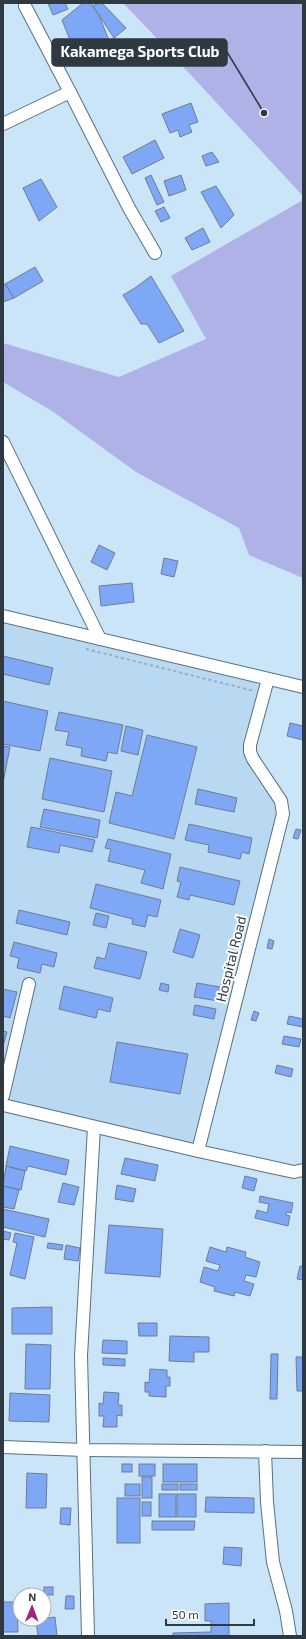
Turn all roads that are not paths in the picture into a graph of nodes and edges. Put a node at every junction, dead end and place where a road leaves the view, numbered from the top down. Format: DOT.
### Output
graph roads {
  1 [pos="26,6"];
  2 [pos="70,92"];
  3 [pos="3,124"];
  4 [pos="154,253"];
  5 [pos="3,442"];
  6 [pos="3,616"];
  7 [pos="100,639"];
  8 [pos="268,679"];
  9 [pos="303,687"];
  10 [pos="29,984"];
  11 [pos="3,1096"];
  12 [pos="3,1105"];
  13 [pos="94,1127"];
  14 [pos="198,1151"];
  15 [pos="303,1170"];
  16 [pos="3,1447"];
  17 [pos="84,1450"];
  18 [pos="265,1451"];
  19 [pos="303,1452"];
  20 [pos="88,1636"];
  21 [pos="290,1636"];
  1 -- 2 [label="street"];
  2 -- 3 [label="street"];
  2 -- 4 [label="street"];
  5 -- 7 [label="street"];
  6 -- 7 [label="street"];
  7 -- 8 [label="street"];
  8 -- 9 [label="street"];
  8 -- 14 [label="street, Hospital Road"];
  10 -- 11 [label="street"];
  12 -- 13 [label="street"];
  13 -- 14 [label="street"];
  13 -- 17 [label="street"];
  14 -- 15 [label="street"];
  16 -- 17 [label="street"];
  17 -- 18 [label="street"];
  17 -- 20 [label="street"];
  18 -- 19 [label="street"];
  18 -- 21 [label="street"];
}
